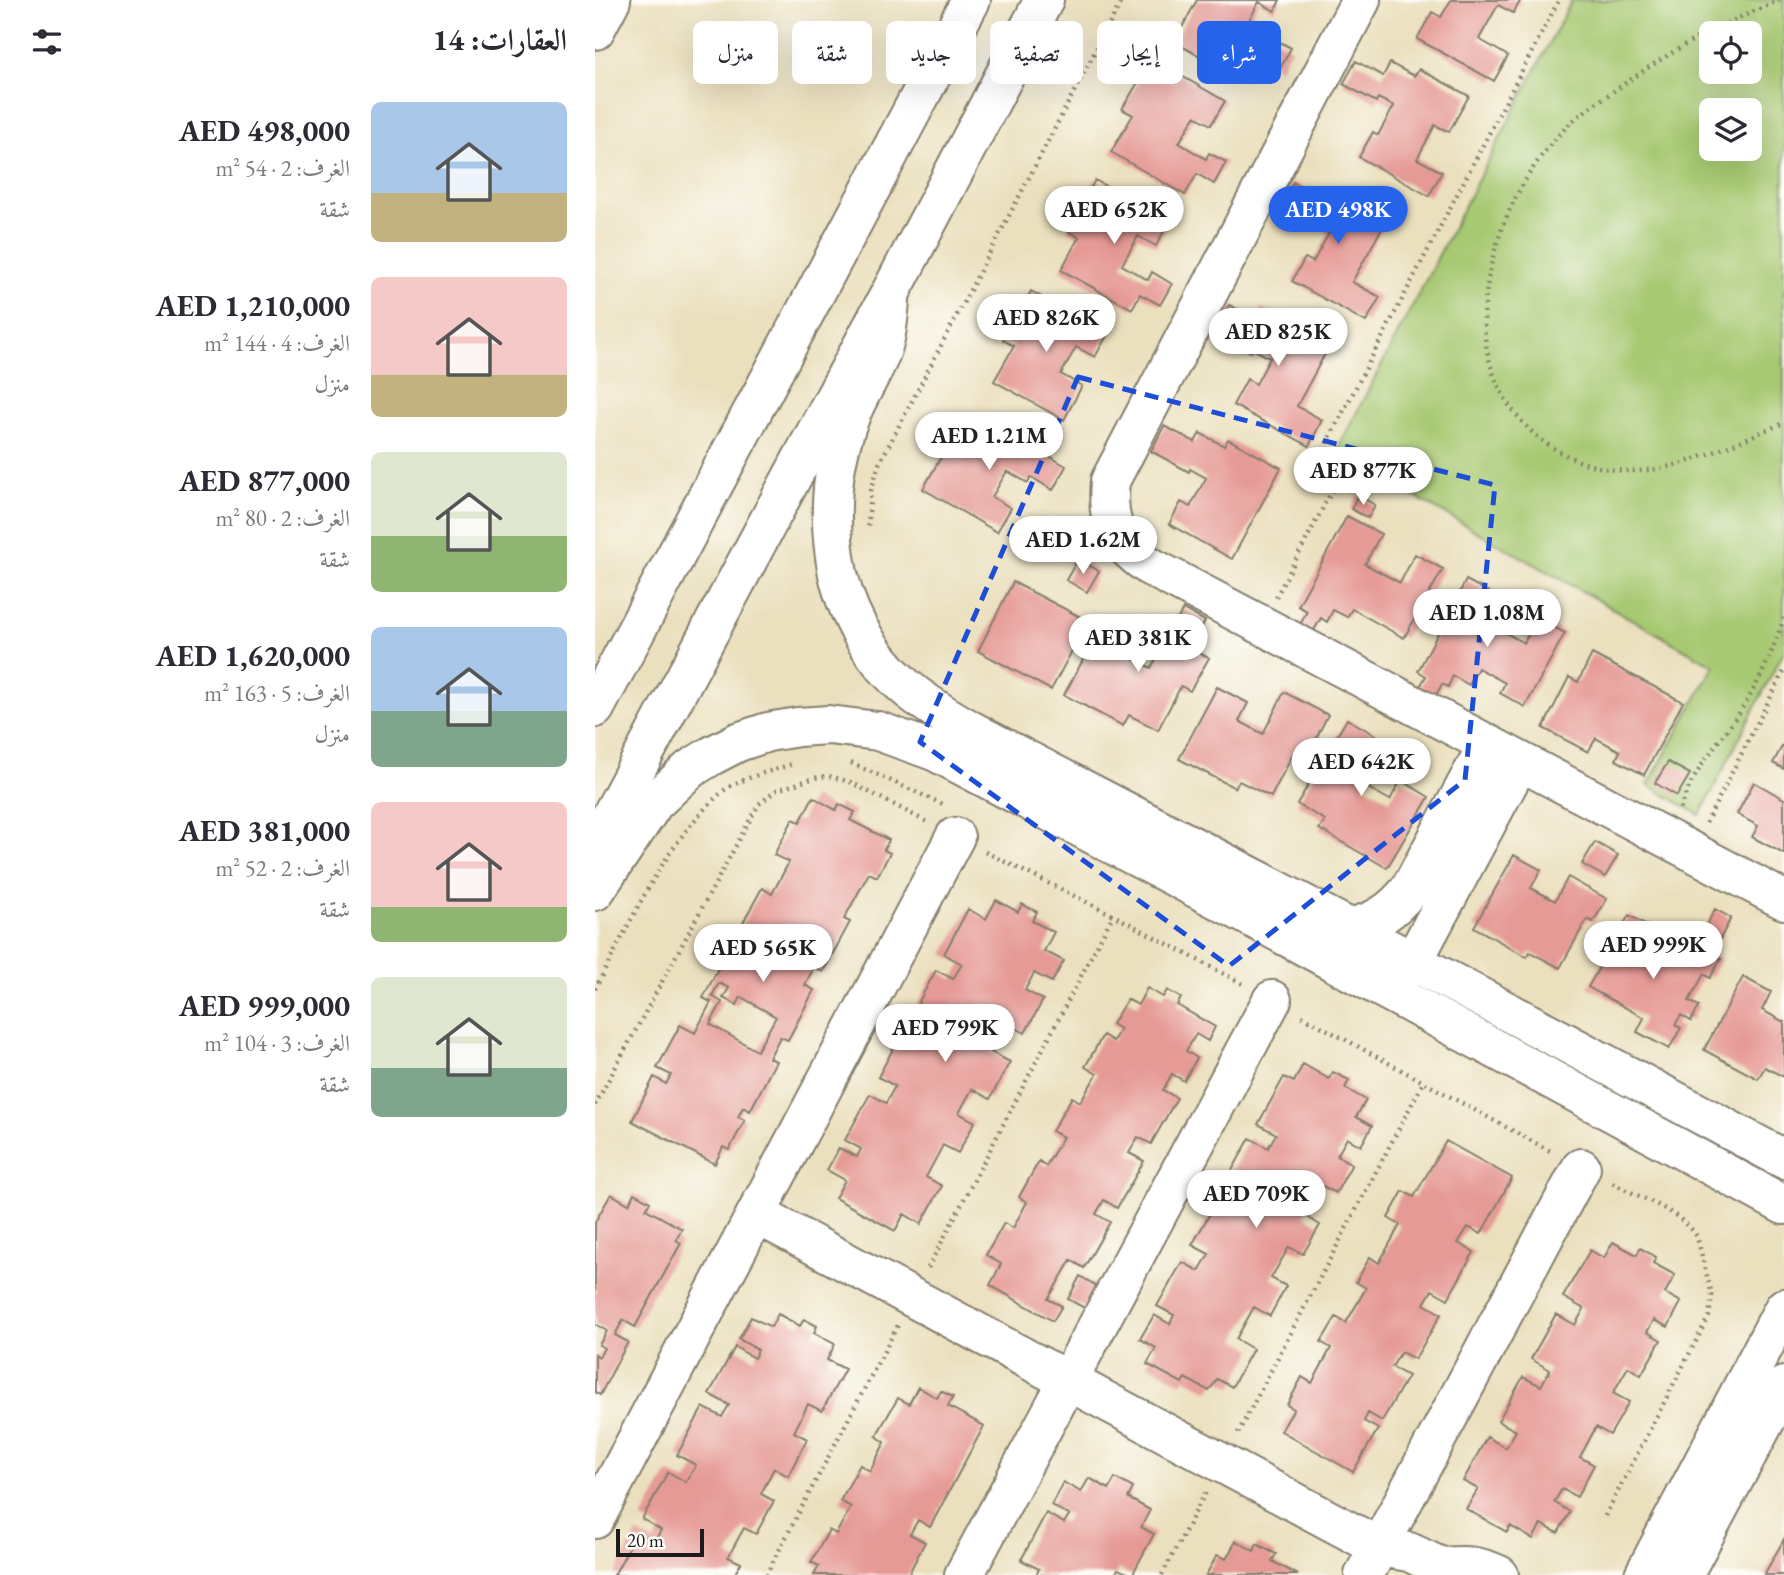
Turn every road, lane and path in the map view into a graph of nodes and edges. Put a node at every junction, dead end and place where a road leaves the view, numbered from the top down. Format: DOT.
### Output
graph roads {
  1 [pos="611,0"];
  2 [pos="971,0"];
  3 [pos="1044,0"];
  4 [pos="1122,0"];
  5 [pos="1361,0"];
  6 [pos="1559,0"];
  7 [pos="1780,0"];
  8 [pos="595,30"];
  9 [pos="891,292"];
  10 [pos="1784,423"];
  11 [pos="1320,456"];
  12 [pos="1344,468"];
  13 [pos="867,529"];
  14 [pos="1784,618"];
  15 [pos="1265,626"];
  16 [pos="1784,671"];
  17 [pos="595,708"];
  18 [pos="1504,752"];
  19 [pos="847,761"];
  20 [pos="795,763"];
  21 [pos="952,822"];
  22 [pos="1681,845"];
  23 [pos="595,846"];
  24 [pos="595,891"];
  25 [pos="1784,900"];
  26 [pos="1230,906"];
  27 [pos="1113,915"];
  28 [pos="1349,928"];
  29 [pos="1412,962"];
  30 [pos="595,989"];
  31 [pos="1272,1000"];
  32 [pos="1424,1081"];
  33 [pos="595,1105"];
  34 [pos="1784,1159"];
  35 [pos="1581,1168"];
  36 [pos="1784,1205"];
  37 [pos="756,1214"];
  38 [pos="912,1297"];
  39 [pos="1784,1308"];
  40 [pos="1068,1380"];
  41 [pos="1784,1386"];
  42 [pos="1222,1463"];
  43 [pos="1605,1516"];
  44 [pos="1713,1518"];
  45 [pos="595,1519"];
  46 [pos="1381,1566"];
  47 [pos="1451,1571"];
  48 [pos="766,1575"];
  49 [pos="964,1575"];
  50 [pos="1163,1575"];
  51 [pos="1499,1575"];
  52 [pos="1644,1575"];
  53 [pos="1682,1575"];
  54 [pos="1701,1575"];
  1 -- 8 [label="street"];
  2 -- 17 [label="street"];
  3 -- 9 [label="street"];
  4 -- 13 [label="path"];
  5 -- 15 [label="street"];
  6 -- 11 [label="path"];
  7 -- 10 [label="path"];
  9 -- 23 [label="street"];
  9 -- 28 [label="street"];
  12 -- 15 [label="path"];
  14 -- 22 [label="path"];
  15 -- 18 [label="street"];
  16 -- 22 [label="path"];
  18 -- 22 [label="street"];
  18 -- 28 [label="street"];
  18 -- 29 [label="street"];
  19 -- 21 [label="path"];
  20 -- 30 [label="path"];
  21 -- 27 [label="path"];
  21 -- 33 [label="path"];
  21 -- 37 [label="street"];
  22 -- 25 [label="street"];
  24 -- 26 [label="street"];
  26 -- 29 [label="street"];
  26 -- 36 [label="street"];
  27 -- 31 [label="path"];
  27 -- 38 [label="path"];
  28 -- 29 [label="street"];
  29 -- 34 [label="street"];
  31 -- 32 [label="path"];
  31 -- 40 [label="street"];
  32 -- 35 [label="path"];
  32 -- 42 [label="path"];
  35 -- 43 [label="path"];
  35 -- 46 [label="street"];
  37 -- 38 [label="street"];
  37 -- 45 [label="street"];
  38 -- 40 [label="street"];
  38 -- 48 [label="path"];
  39 -- 52 [label="street"];
  40 -- 42 [label="street"];
  40 -- 49 [label="street"];
  41 -- 44 [label="street"];
  42 -- 46 [label="street"];
  42 -- 50 [label="path"];
  44 -- 53 [label="street"];
  44 -- 54 [label="street"];
  46 -- 47 [label="street"];
  47 -- 51 [label="street"];
}
